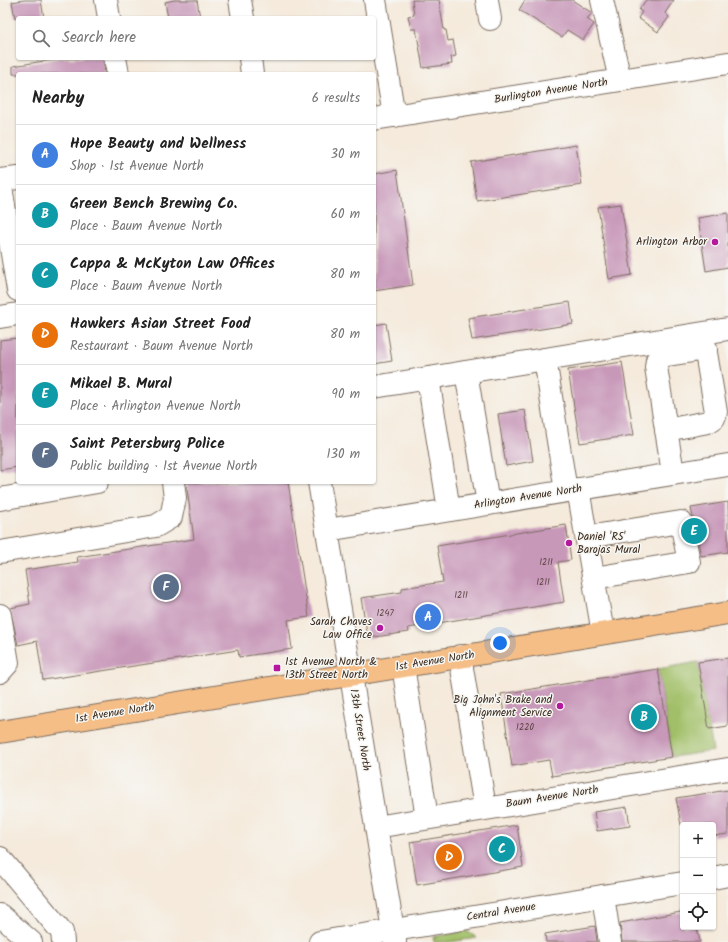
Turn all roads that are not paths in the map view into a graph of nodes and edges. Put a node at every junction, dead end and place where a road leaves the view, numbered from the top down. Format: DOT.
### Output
graph roads {
  1 [pos="106,0"];
  2 [pos="240,0"];
  3 [pos="375,0"];
  4 [pos="602,0"];
  5 [pos="109,16"];
  6 [pos="243,16"];
  7 [pos="115,60"];
  8 [pos="250,60"];
  9 [pos="728,63"];
  10 [pos="118,72"];
  11 [pos="252,72"];
  12 [pos="620,80"];
  13 [pos="384,118"];
  14 [pos="16,178"];
  15 [pos="0,181"];
  16 [pos="16,278"];
  17 [pos="16,314"];
  18 [pos="0,317"];
  19 [pos="728,329"];
  20 [pos="704,341"];
  21 [pos="545,359"];
  22 [pos="466,372"];
  23 [pos="428,378"];
  24 [pos="376,387"];
  25 [pos="666,430"];
  26 [pos="728,465"];
  27 [pos="673,473"];
  28 [pos="86,484"];
  29 [pos="173,484"];
  30 [pos="319,484"];
  31 [pos="572,490"];
  32 [pos="0,499"];
  33 [pos="488,504"];
  34 [pos="449,510"];
  35 [pos="327,530"];
  36 [pos="587,537"];
  37 [pos="0,552"];
  38 [pos="594,578"];
  39 [pos="728,613"];
  40 [pos="0,615"];
  41 [pos="603,633"];
  42 [pos="460,656"];
  43 [pos="402,666"];
  44 [pos="0,672"];
  45 [pos="351,674"];
  46 [pos="0,732"];
  47 [pos="728,768"];
  48 [pos="485,808"];
  49 [pos="427,818"];
  50 [pos="376,827"];
  51 [pos="0,858"];
  52 [pos="728,875"];
  53 [pos="716,877"];
  54 [pos="680,883"];
  55 [pos="603,896"];
  56 [pos="0,915"];
  57 [pos="394,936"];
  58 [pos="63,937"];
  59 [pos="31,942"];
  60 [pos="38,942"];
  61 [pos="320,942"];
  62 [pos="610,942"];
  1 -- 5 [label="street"];
  2 -- 6 [label="street"];
  3 -- 13 [label="street"];
  4 -- 12 [label="street"];
  7 -- 10 [label="street"];
  8 -- 11 [label="street"];
  9 -- 12 [label="street, Burlington Avenue North"];
  12 -- 13 [label="street, Burlington Avenue North"];
  14 -- 15 [label="street"];
  15 -- 16 [label="street"];
  17 -- 18 [label="street"];
  19 -- 20 [label="street"];
  20 -- 21 [label="street"];
  20 -- 25 [label="street"];
  20 -- 25 [label="street"];
  21 -- 22 [label="street"];
  21 -- 31 [label="street"];
  22 -- 23 [label="street"];
  22 -- 33 [label="street"];
  23 -- 24 [label="street"];
  23 -- 34 [label="street"];
  25 -- 27 [label="street"];
  26 -- 27 [label="street, Arlington Avenue North"];
  27 -- 31 [label="street, Arlington Avenue North"];
  28 -- 32 [label="street"];
  29 -- 37 [label="street"];
  30 -- 35 [label="street, 13th Street North"];
  31 -- 33 [label="street, Arlington Avenue North"];
  31 -- 36 [label="street"];
  33 -- 34 [label="street, Arlington Avenue North"];
  34 -- 35 [label="street, Arlington Avenue North"];
  35 -- 45 [label="street, 13th Street North"];
  36 -- 38 [label="street"];
  36 -- 38 [label="street"];
  38 -- 41 [label="street"];
  39 -- 41 [label="main road, 1st Avenue North"];
  40 -- 44 [label="street"];
  41 -- 42 [label="main road, 1st Avenue North"];
  42 -- 43 [label="main road, 1st Avenue North"];
  42 -- 48 [label="street"];
  43 -- 45 [label="main road, 1st Avenue North"];
  43 -- 49 [label="street"];
  45 -- 46 [label="main road, 1st Avenue North"];
  45 -- 50 [label="street, 13th Street North"];
  47 -- 48 [label="street, Baum Avenue North"];
  48 -- 49 [label="street, Baum Avenue North"];
  49 -- 50 [label="street, Baum Avenue North"];
  50 -- 57 [label="street, 13th Street North"];
  51 -- 58 [label="street"];
  52 -- 53 [label="street"];
  54 -- 55 [label="street, Central Avenue"];
  55 -- 57 [label="street, Central Avenue"];
  55 -- 62 [label="street"];
  56 -- 59 [label="street"];
  57 -- 61 [label="street, Central Avenue"];
  58 -- 60 [label="street"];
}
